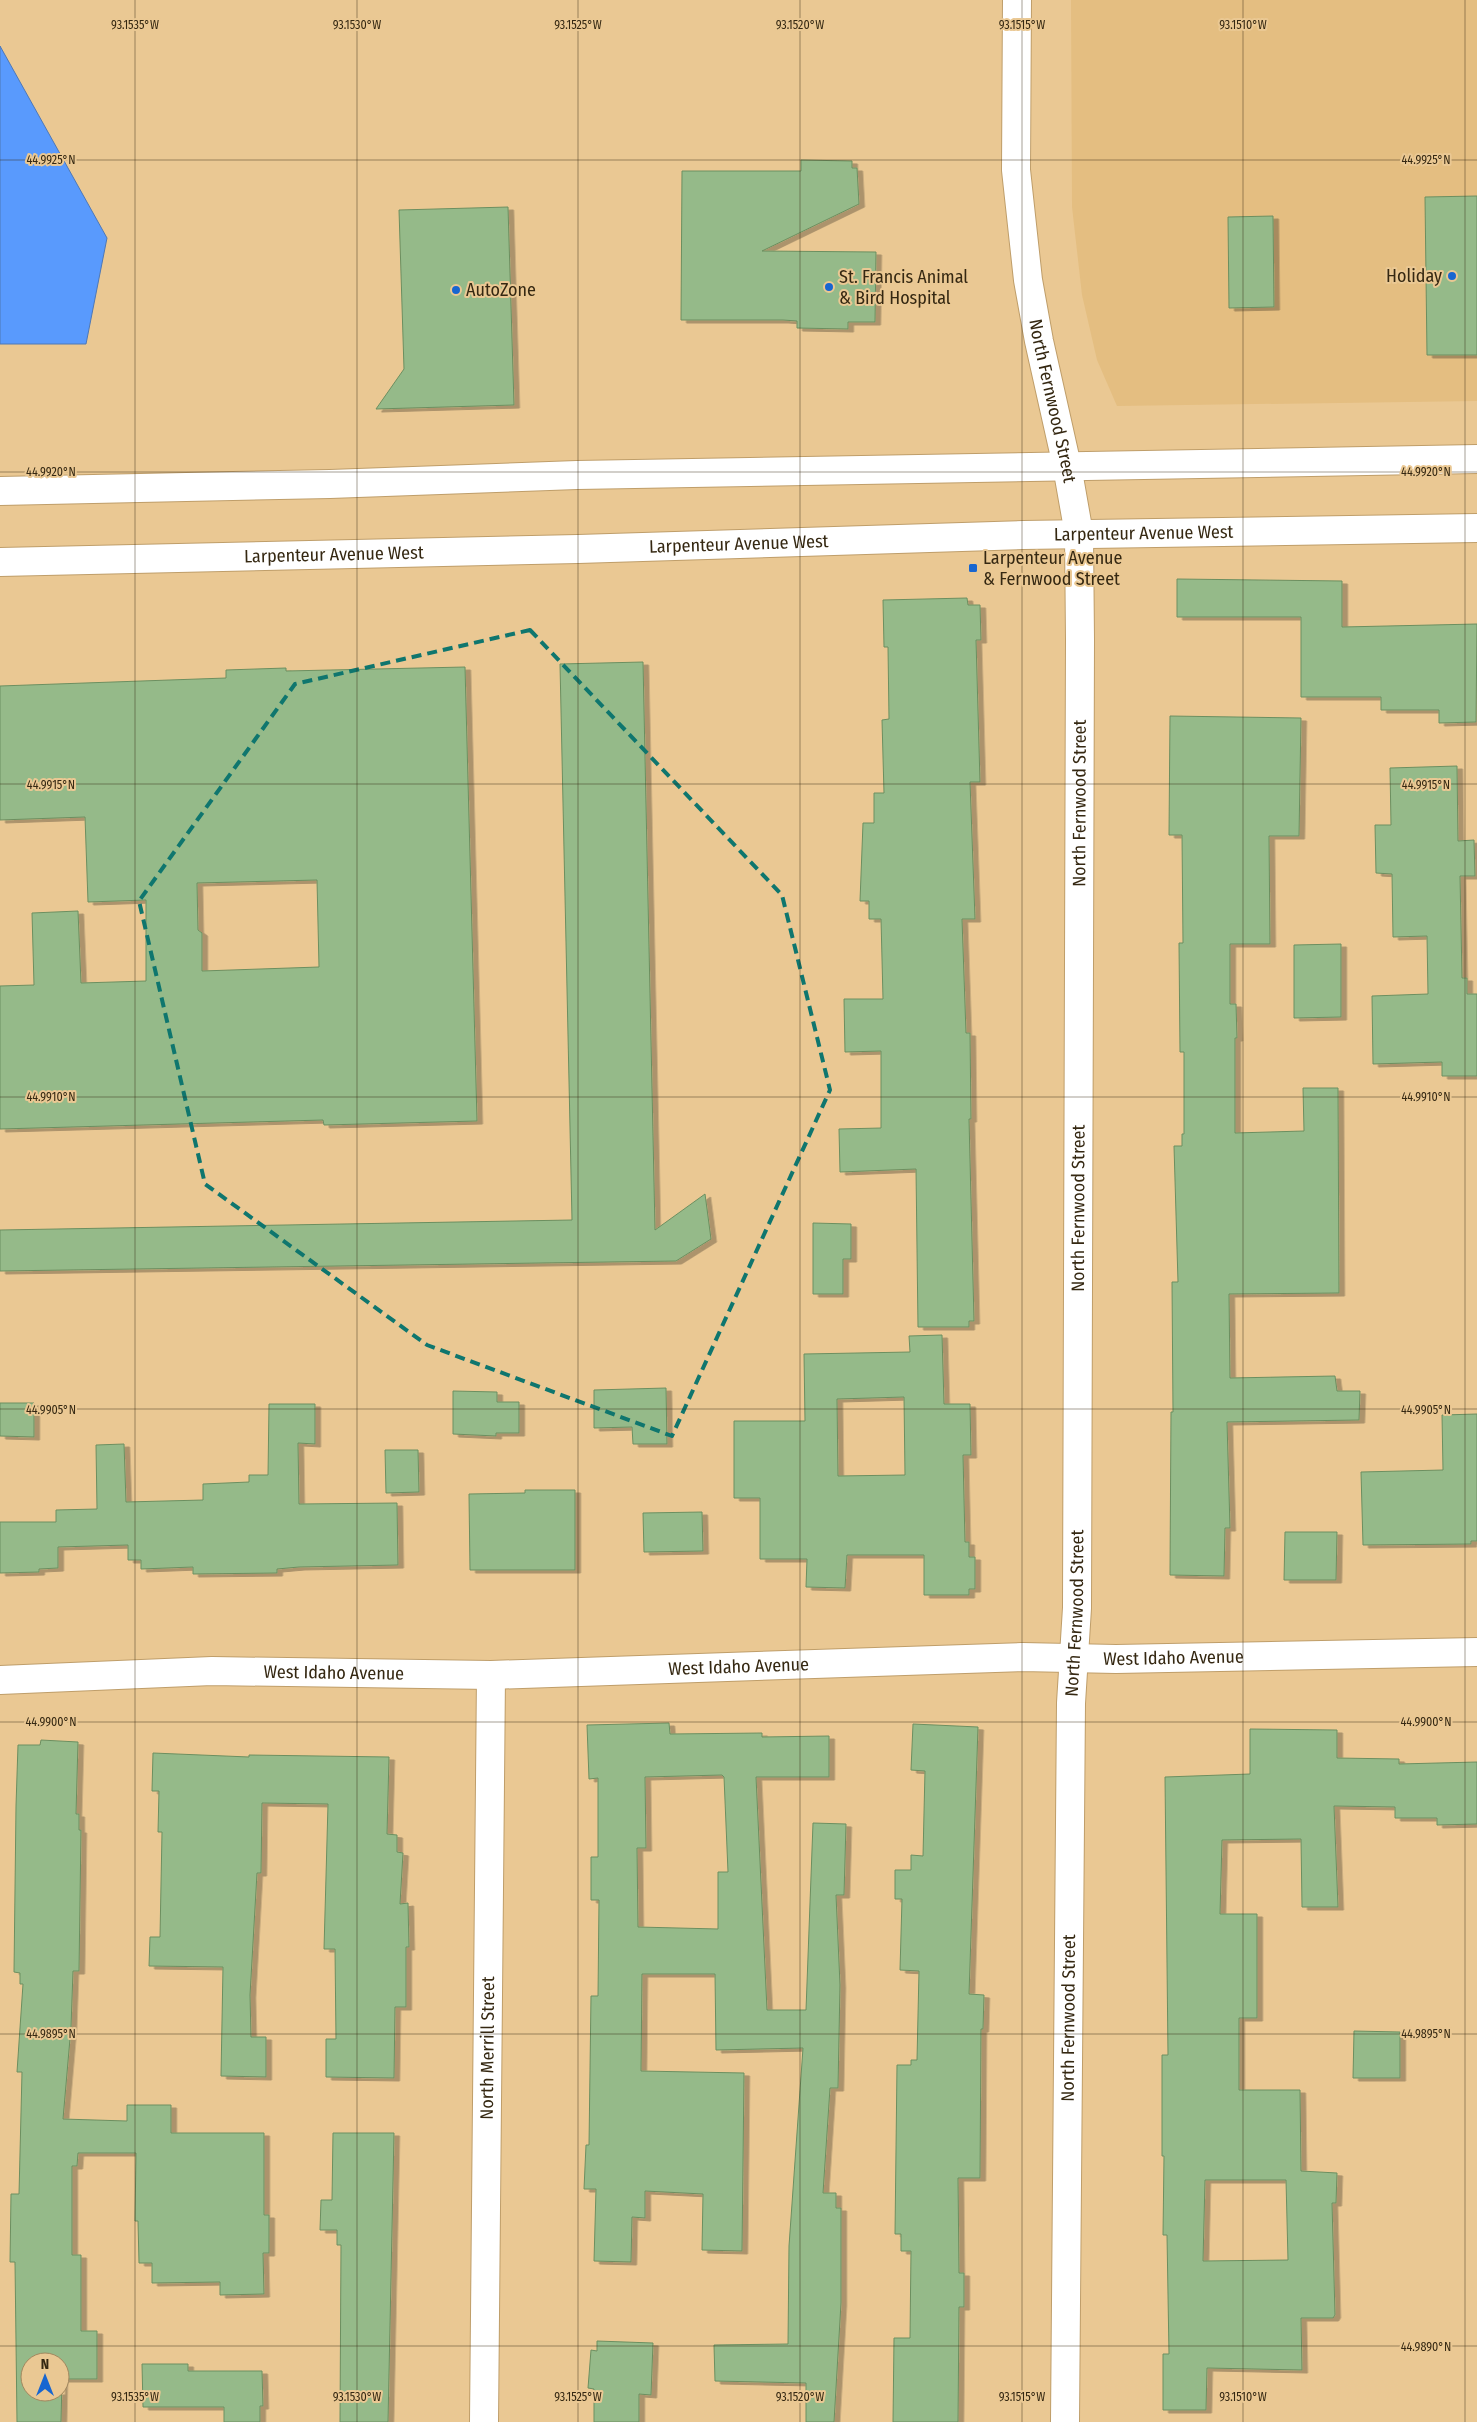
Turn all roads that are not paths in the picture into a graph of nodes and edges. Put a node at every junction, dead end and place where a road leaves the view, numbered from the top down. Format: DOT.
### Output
graph roads {
  1 [pos="1017,0"];
  2 [pos="1477,459"];
  3 [pos="1067,466"];
  4 [pos="0,491"];
  5 [pos="1477,528"];
  6 [pos="1078,534"];
  7 [pos="0,562"];
  8 [pos="1477,1652"];
  9 [pos="1074,1658"];
  10 [pos="491,1675"];
  11 [pos="0,1680"];
  12 [pos="484,2422"];
  13 [pos="1065,2422"];
  1 -- 3 [label="street, North Fernwood Street"];
  2 -- 3 [label="street"];
  3 -- 4 [label="street"];
  3 -- 6 [label="street, North Fernwood Street"];
  5 -- 6 [label="street, Larpenteur Avenue West"];
  6 -- 7 [label="street, Larpenteur Avenue West"];
  6 -- 9 [label="street, North Fernwood Street"];
  8 -- 9 [label="street, West Idaho Avenue"];
  9 -- 10 [label="street, West Idaho Avenue"];
  9 -- 13 [label="street, North Fernwood Street"];
  10 -- 11 [label="street, West Idaho Avenue"];
  10 -- 12 [label="street, North Merrill Street"];
}
